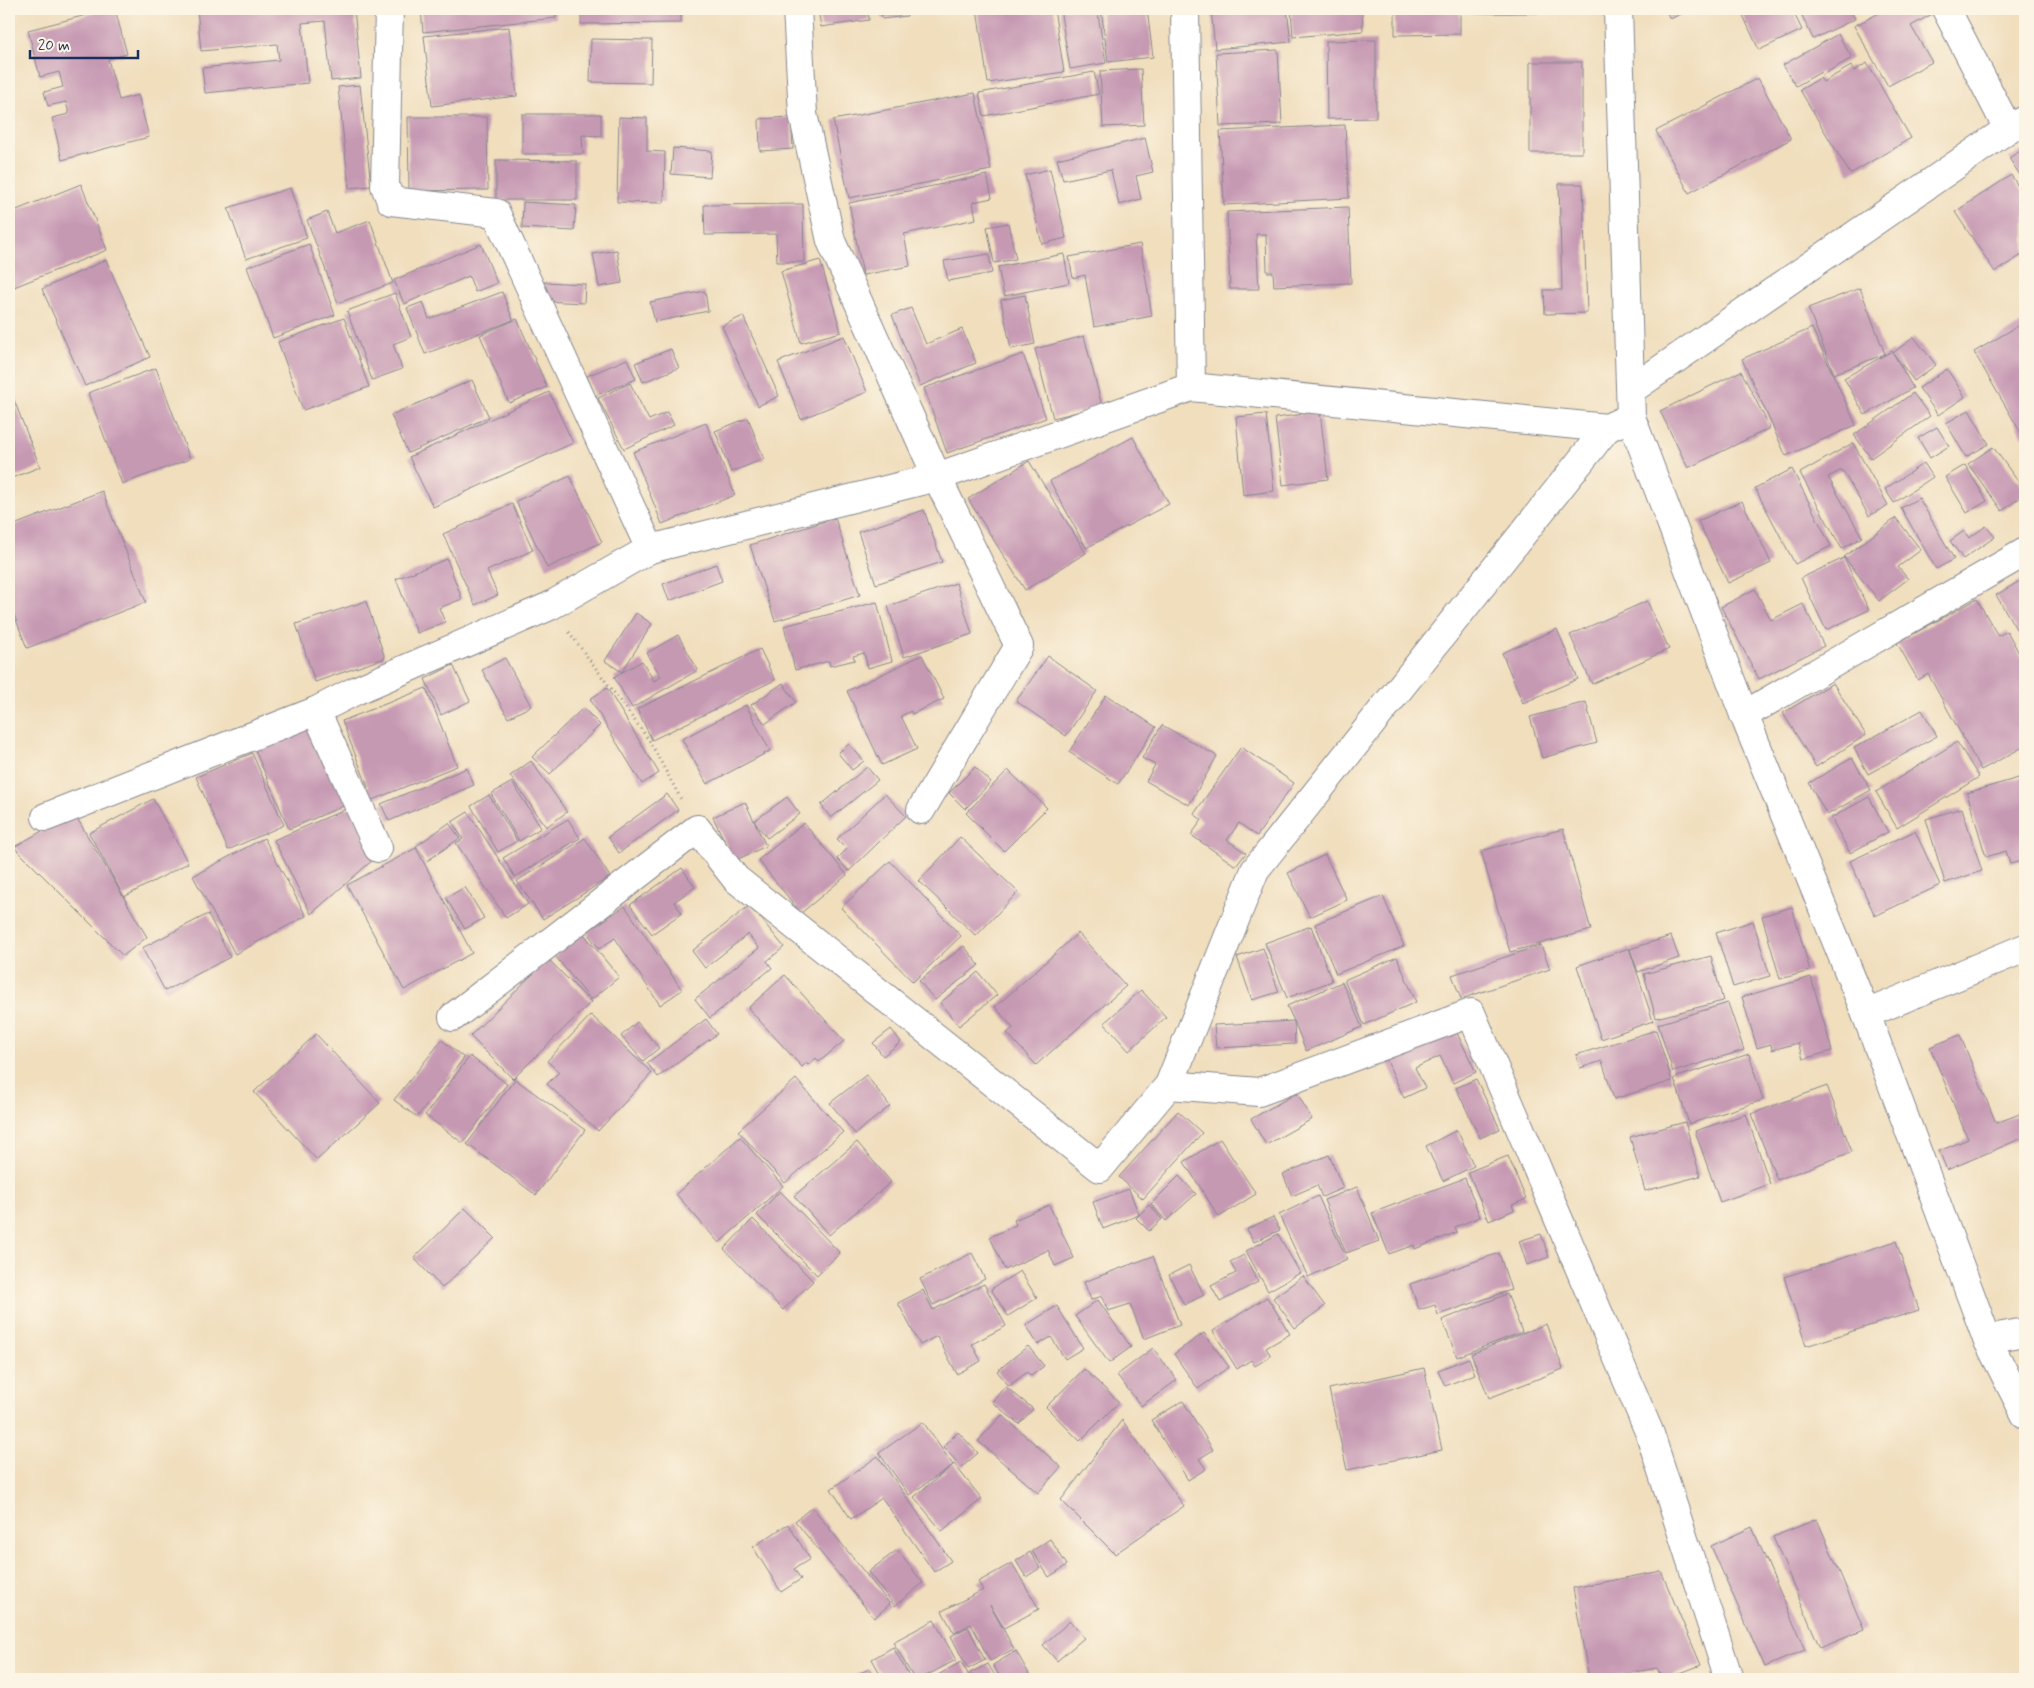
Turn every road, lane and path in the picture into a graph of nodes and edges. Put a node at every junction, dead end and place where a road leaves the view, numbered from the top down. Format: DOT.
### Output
graph roads {
  1 [pos="389,9"];
  2 [pos="797,9"];
  3 [pos="1185,9"];
  4 [pos="1618,9"];
  5 [pos="1946,9"];
  6 [pos="2016,124"];
  7 [pos="1191,387"];
  8 [pos="1631,390"];
  9 [pos="1619,422"];
  10 [pos="938,477"];
  11 [pos="650,550"];
  12 [pos="2025,552"];
  13 [pos="550,606"];
  14 [pos="316,711"];
  15 [pos="1744,715"];
  16 [pos="921,810"];
  17 [pos="46,816"];
  18 [pos="697,829"];
  19 [pos="378,848"];
  20 [pos="2025,948"];
  21 [pos="1866,1014"];
  22 [pos="453,1017"];
  23 [pos="1169,1084"];
  24 [pos="2025,1332"];
  25 [pos="1988,1339"];
  26 [pos="2025,1414"];
  27 [pos="1729,1679"];
  1 -- 11 [label="street"];
  2 -- 10 [label="street"];
  3 -- 7 [label="street"];
  4 -- 8 [label="street"];
  5 -- 6 [label="street"];
  6 -- 8 [label="street"];
  7 -- 9 [label="street"];
  7 -- 10 [label="street"];
  8 -- 9 [label="street"];
  9 -- 15 [label="street"];
  9 -- 23 [label="street"];
  10 -- 11 [label="street"];
  10 -- 16 [label="street"];
  11 -- 13 [label="street"];
  12 -- 15 [label="street"];
  13 -- 14 [label="street"];
  13 -- 18 [label="path"];
  14 -- 17 [label="street"];
  14 -- 19 [label="street"];
  15 -- 21 [label="street"];
  18 -- 22 [label="street"];
  18 -- 23 [label="street"];
  20 -- 21 [label="street"];
  21 -- 25 [label="street"];
  23 -- 27 [label="street"];
  24 -- 25 [label="street"];
  25 -- 26 [label="street"];
}
